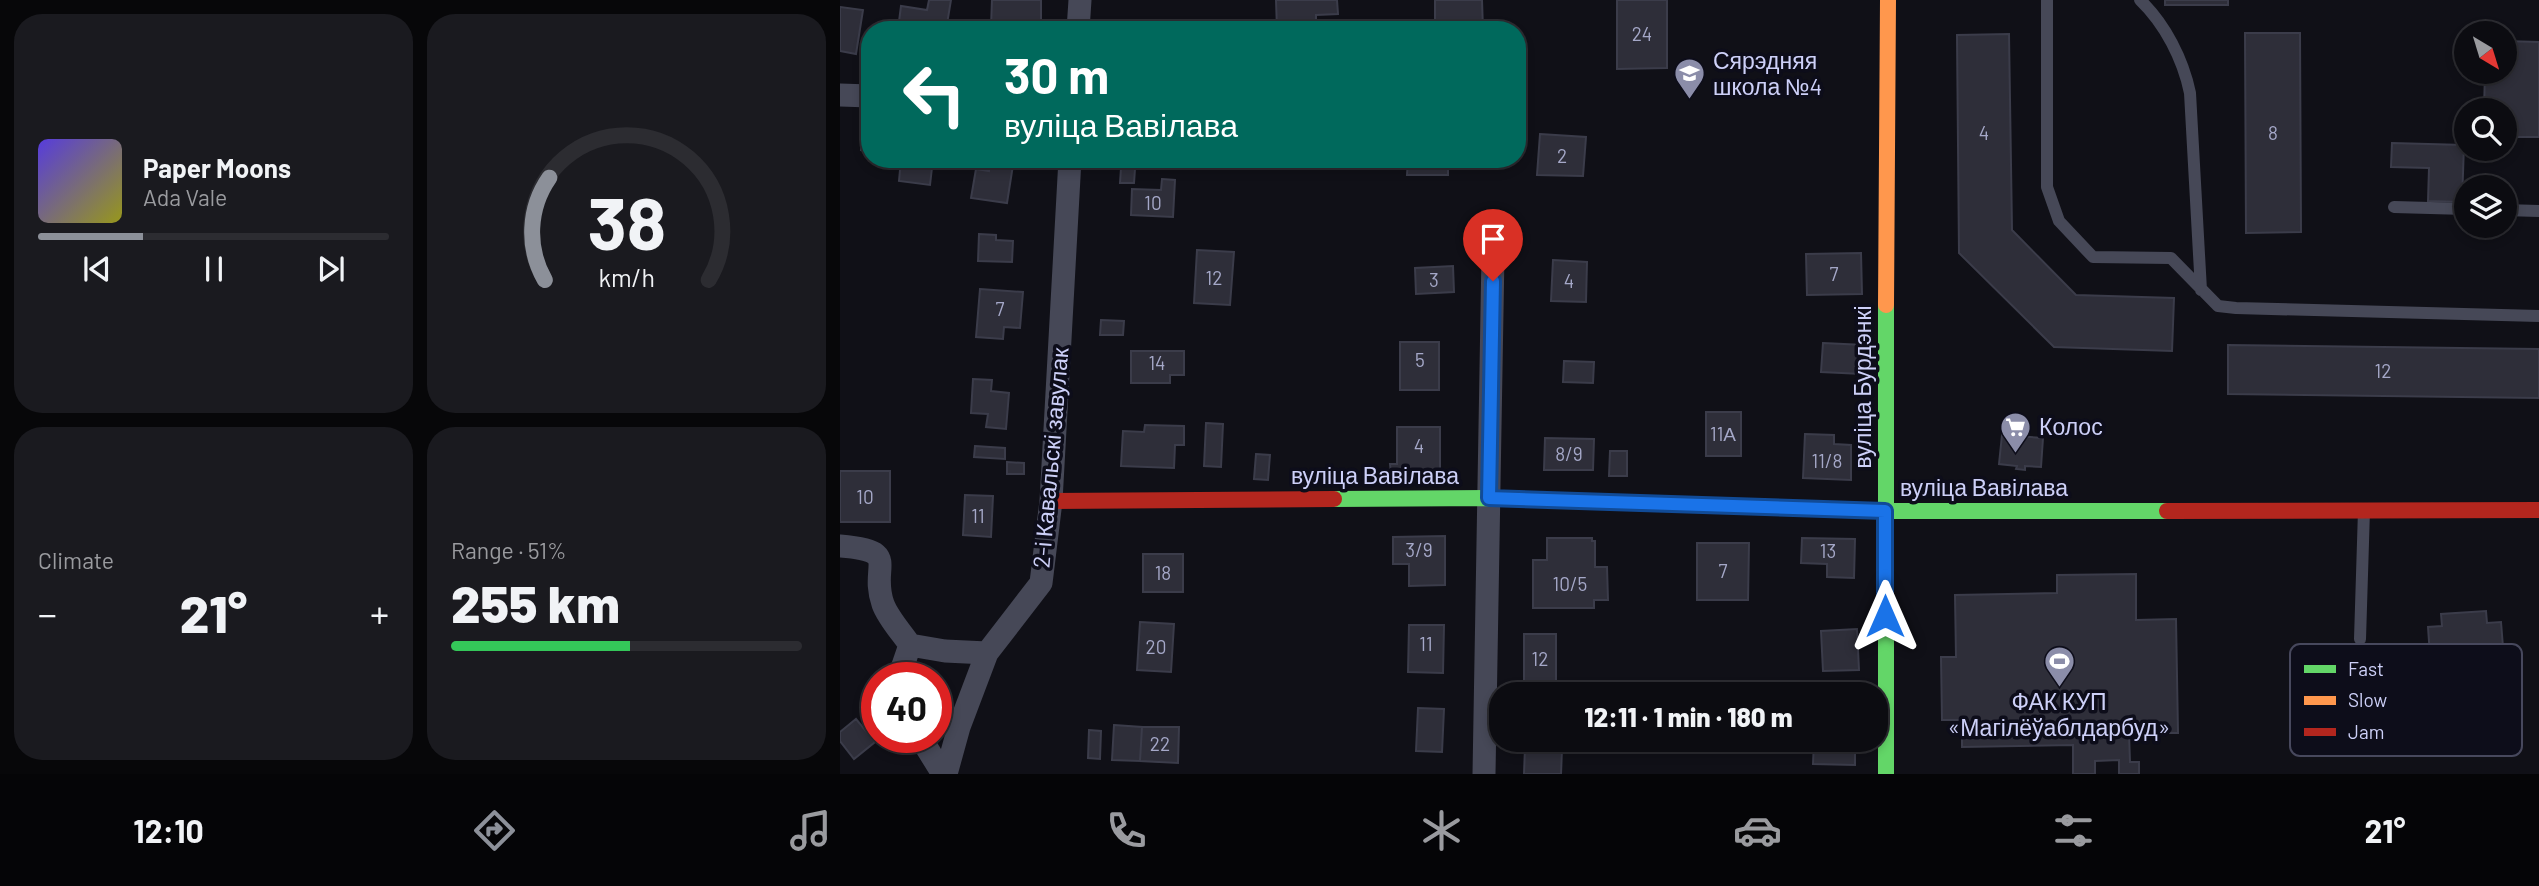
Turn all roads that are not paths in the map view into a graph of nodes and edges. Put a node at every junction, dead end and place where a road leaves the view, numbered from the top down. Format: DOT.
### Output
graph roads {
  1 [pos="1080,0"];
  2 [pos="1888,0"];
  3 [pos="2047,0"];
  4 [pos="2140,0"];
  5 [pos="1079,21"];
  6 [pos="840,95"];
  7 [pos="861,96"];
  8 [pos="1070,168"];
  9 [pos="2394,207"];
  10 [pos="2454,209"];
  11 [pos="2517,210"];
  12 [pos="2539,211"];
  13 [pos="1493,254"];
  14 [pos="2201,290"];
  15 [pos="2539,316"];
  16 [pos="1489,498"];
  17 [pos="1051,501"];
  18 [pos="2364,510"];
  19 [pos="2539,510"];
  20 [pos="1885,511"];
  21 [pos="840,546"];
  22 [pos="2360,639"];
  23 [pos="910,645"];
  24 [pos="987,653"];
  25 [pos="904,662"];
  26 [pos="931,753"];
  27 [pos="945,774"];
  28 [pos="1484,774"];
  29 [pos="1886,774"];
  1 -- 5 [label="street"];
  2 -- 20 [label="street, вуліца Бурдэнкі"];
  3 -- 14 [label="lane"];
  4 -- 14 [label="lane"];
  6 -- 7 [label="street"];
  8 -- 17 [label="street, 2-і Кавальскі завулак"];
  9 -- 10 [label="lane"];
  11 -- 12 [label="lane"];
  13 -- 16 [label="street"];
  14 -- 15 [label="lane"];
  16 -- 17 [label="street, вуліца Вавілава"];
  16 -- 20 [label="street, вуліца Вавілава"];
  16 -- 28 [label="street"];
  17 -- 24 [label="street, 2-і Кавальскі завулак"];
  18 -- 19 [label="street, вуліца Вавілава"];
  18 -- 20 [label="street, вуліца Вавілава"];
  18 -- 22 [label="lane"];
  20 -- 29 [label="street, вуліца Бурдэнкі"];
  21 -- 23 [label="street"];
  23 -- 24 [label="street"];
  23 -- 25 [label="street"];
  24 -- 27 [label="street, 2-і Кавальскі завулак"];
  26 -- 27 [label="street"];
}
